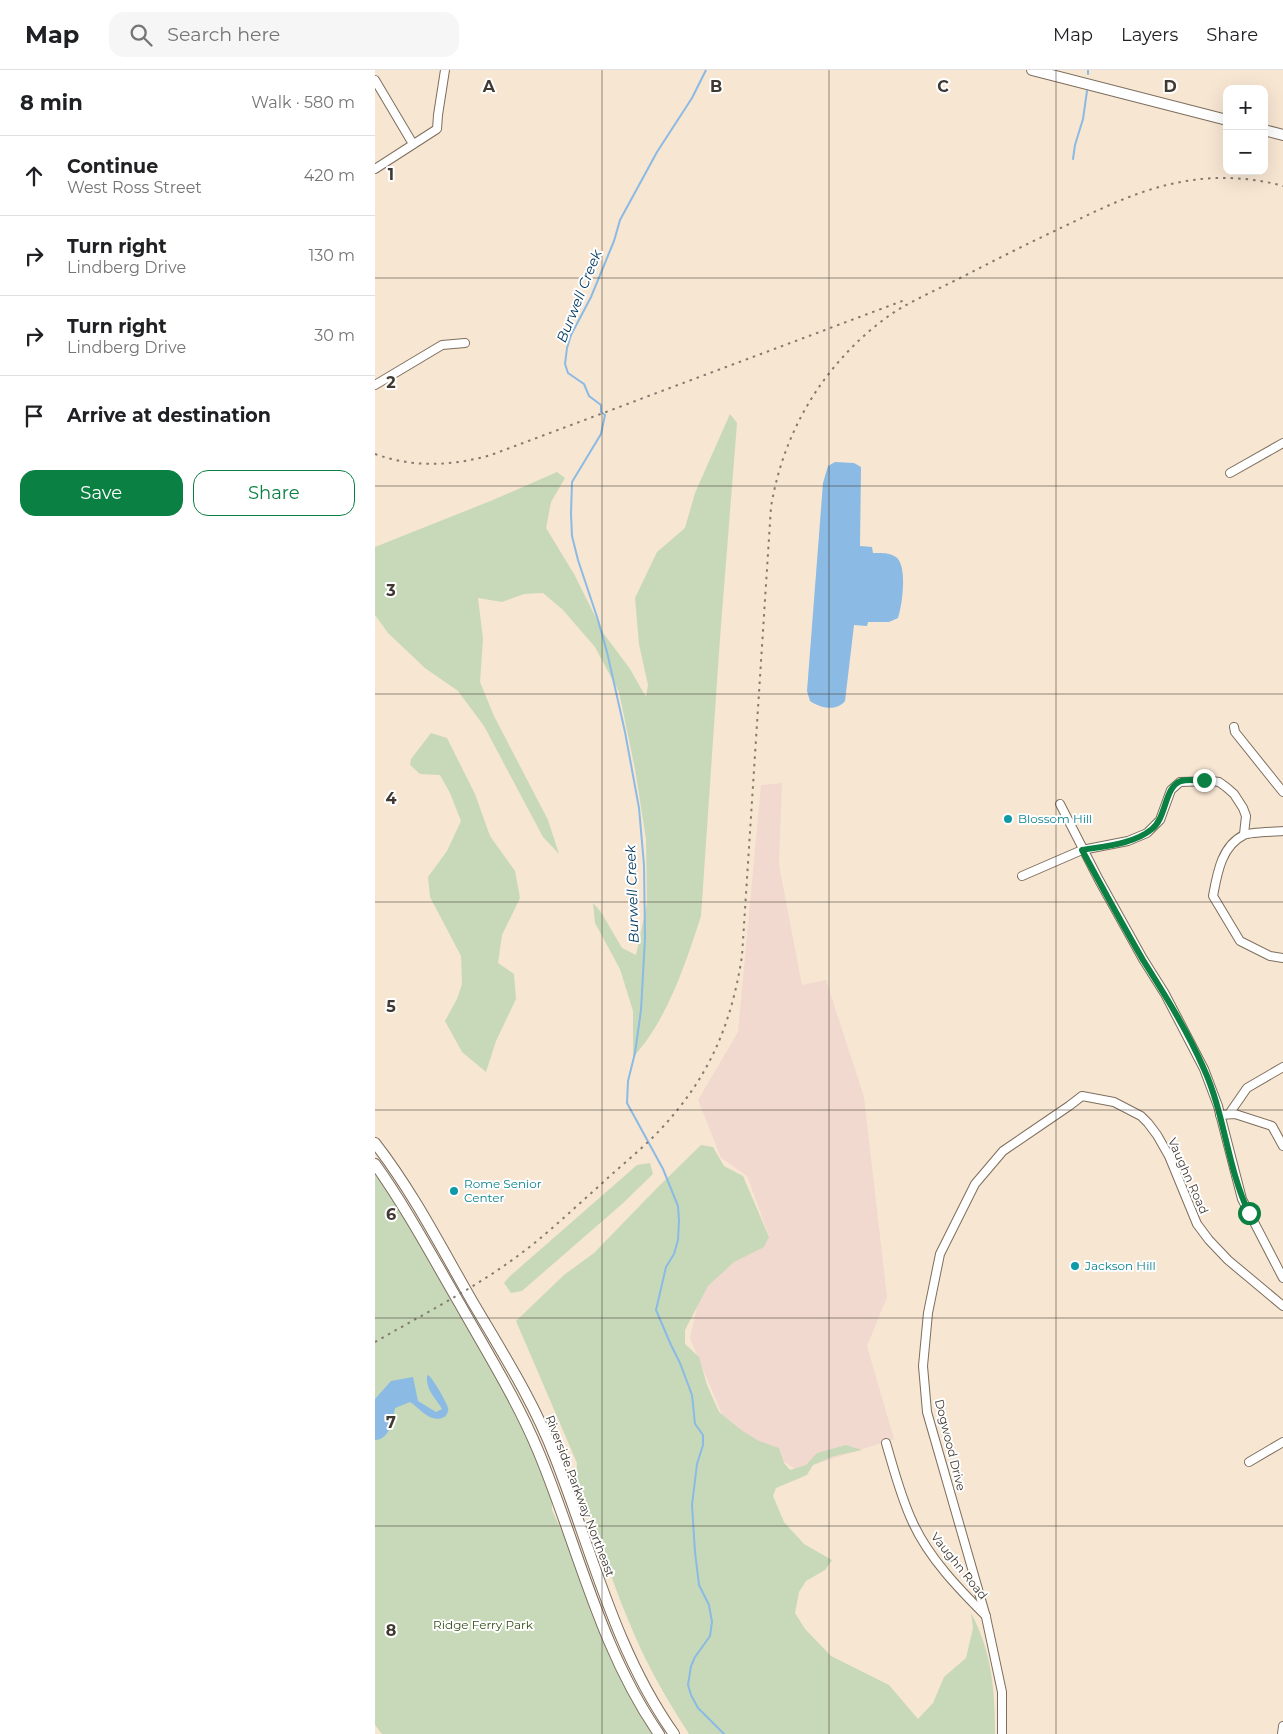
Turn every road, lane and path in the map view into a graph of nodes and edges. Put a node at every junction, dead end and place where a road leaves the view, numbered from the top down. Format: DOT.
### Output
graph roads {
  1 [pos="445,70"];
  2 [pos="1032,70"];
  3 [pos="375,80"];
  4 [pos="1223,119"];
  5 [pos="1268,131"];
  6 [pos="1283,135"];
  7 [pos="413,144"];
  8 [pos="375,169"];
  9 [pos="465,343"];
  10 [pos="375,385"];
  11 [pos="1283,443"];
  12 [pos="1230,473"];
  13 [pos="1233,727"];
  14 [pos="1283,778"];
  15 [pos="1282,790"];
  16 [pos="1060,804"];
  17 [pos="1283,831"];
  18 [pos="1244,834"];
  19 [pos="1082,850"];
  20 [pos="1022,876"];
  21 [pos="1283,958"];
  22 [pos="1283,1068"];
  23 [pos="1082,1096"];
  24 [pos="1229,1114"];
  25 [pos="1220,1115"];
  26 [pos="375,1143"];
  27 [pos="1283,1146"];
  28 [pos="375,1164"];
  29 [pos="1283,1278"];
  30 [pos="1283,1306"];
  31 [pos="1283,1442"];
  32 [pos="886,1443"];
  33 [pos="1249,1462"];
  34 [pos="987,1617"];
  35 [pos="1283,1726"];
  36 [pos="659,1734"];
  37 [pos="674,1734"];
  38 [pos="1002,1734"];
  39 [pos="1282,1734"];
  1 -- 7 [label="street"];
  2 -- 4 [label="main road"];
  3 -- 7 [label="street"];
  5 -- 6 [label="main road"];
  7 -- 8 [label="street"];
  9 -- 10 [label="street"];
  11 -- 12 [label="street"];
  13 -- 15 [label="street"];
  14 -- 15 [label="street"];
  16 -- 19 [label="street"];
  17 -- 18 [label="street"];
  18 -- 19 [label="street"];
  18 -- 21 [label="street"];
  19 -- 20 [label="street"];
  19 -- 25 [label="street"];
  22 -- 24 [label="street"];
  23 -- 30 [label="street, Vaughn Road"];
  23 -- 34 [label="street, Dogwood Drive"];
  24 -- 25 [label="street"];
  24 -- 27 [label="street"];
  25 -- 29 [label="street"];
  26 -- 37 [label="main road, Riverside Parkway Northeast"];
  28 -- 36 [label="main road, Riverside Parkway Northeast"];
  31 -- 33 [label="street"];
  32 -- 34 [label="street, Vaughn Road"];
  34 -- 38 [label="street, Dogwood Drive"];
  35 -- 39 [label="street"];
}
